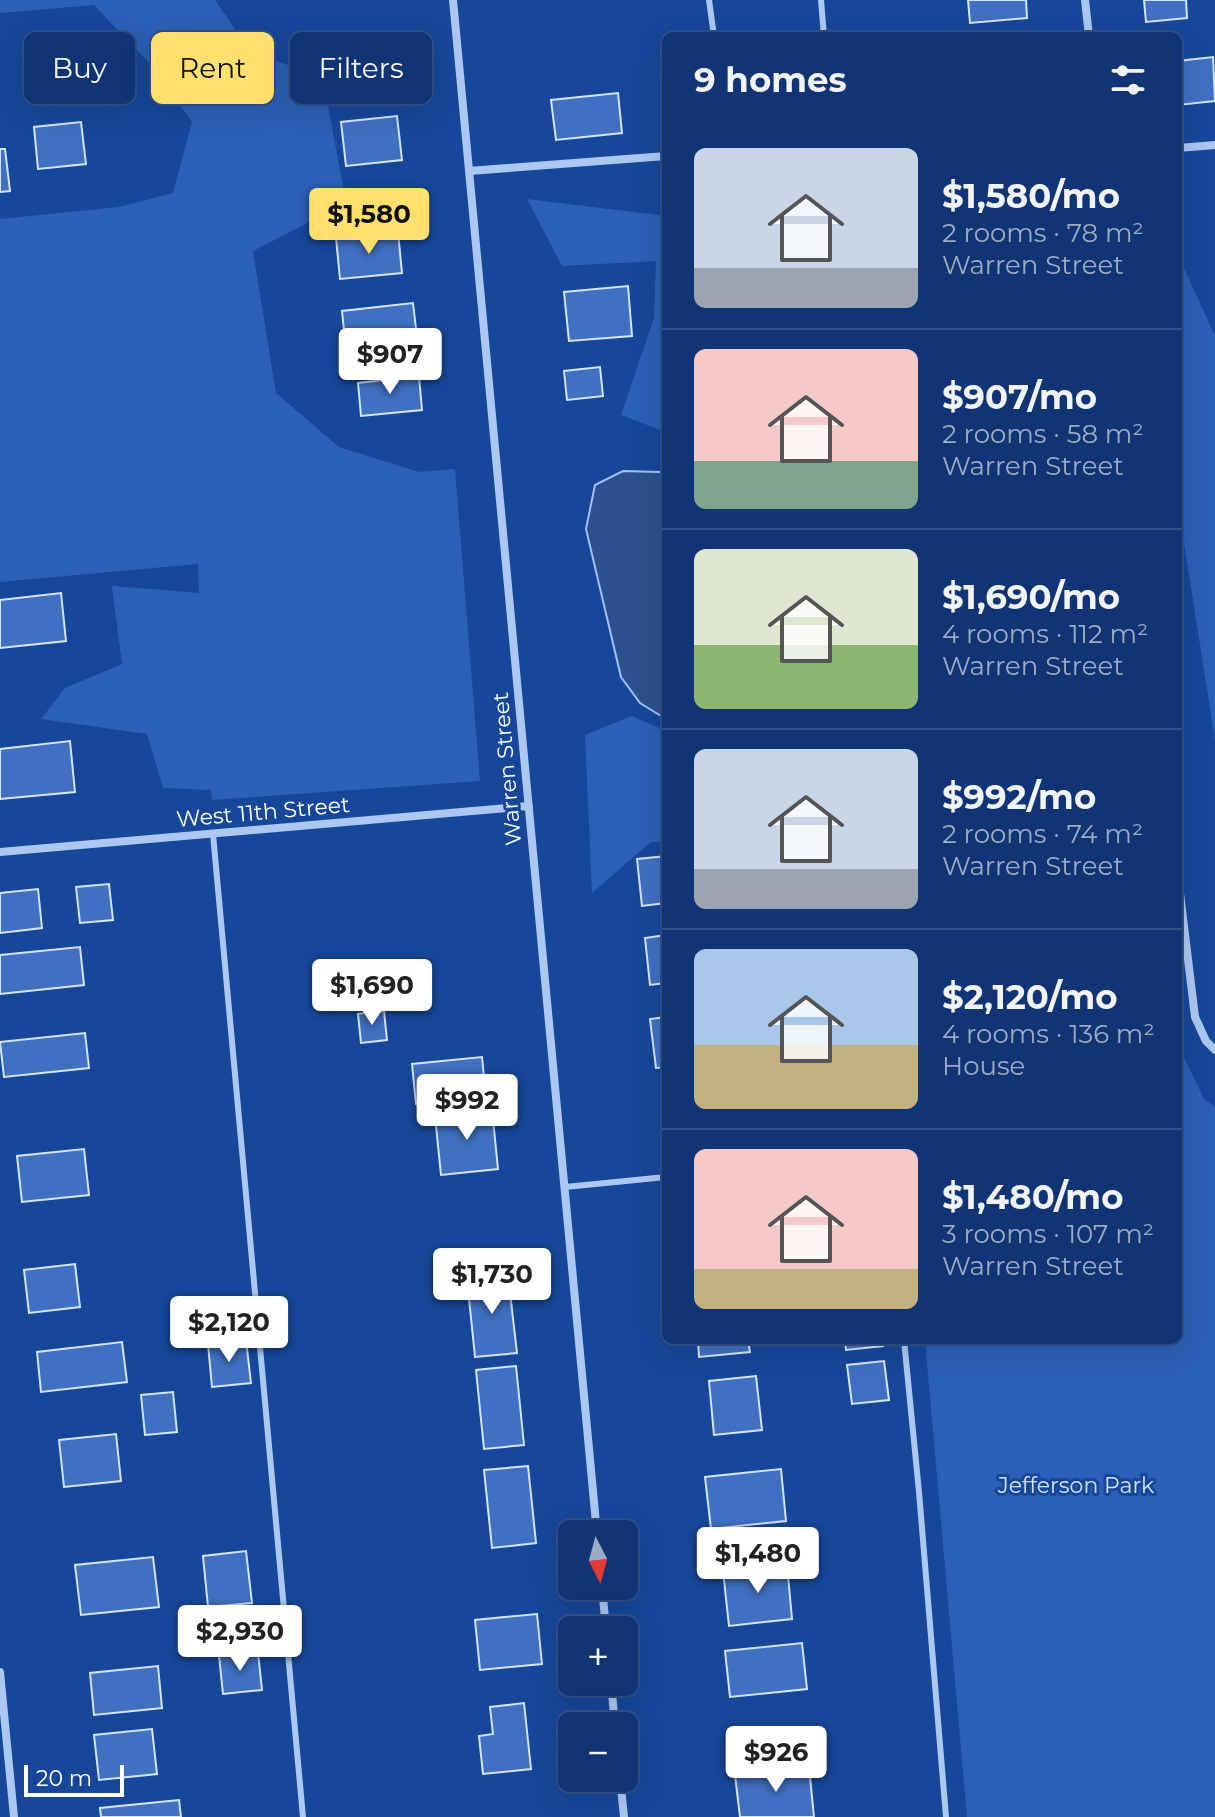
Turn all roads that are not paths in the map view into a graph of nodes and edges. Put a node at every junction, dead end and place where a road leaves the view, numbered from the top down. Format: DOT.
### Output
graph roads {
  1 [pos="453,0"];
  2 [pos="709,0"];
  3 [pos="821,0"];
  4 [pos="1085,0"];
  5 [pos="713,32"];
  6 [pos="824,32"];
  7 [pos="1089,32"];
  8 [pos="1215,145"];
  9 [pos="1182,148"];
  10 [pos="662,156"];
  11 [pos="469,171"];
  12 [pos="529,806"];
  13 [pos="213,834"];
  14 [pos="0,852"];
  15 [pos="1182,910"];
  16 [pos="1215,1050"];
  17 [pos="662,1177"];
  18 [pos="565,1187"];
  19 [pos="904,1344"];
  20 [pos="596,1520"];
  21 [pos="0,1672"];
  22 [pos="621,1792"];
  23 [pos="14,1817"];
  24 [pos="303,1817"];
  25 [pos="624,1817"];
  26 [pos="946,1817"];
  1 -- 11 [label="street, Warren Street"];
  2 -- 5 [label="lane"];
  3 -- 6 [label="lane"];
  4 -- 7 [label="street"];
  8 -- 9 [label="street"];
  10 -- 11 [label="street"];
  11 -- 12 [label="street, Warren Street"];
  12 -- 13 [label="street, West 11th Street"];
  12 -- 18 [label="street, Warren Street"];
  13 -- 14 [label="street, West 11th Street"];
  13 -- 24 [label="lane"];
  15 -- 16 [label="street"];
  17 -- 18 [label="lane"];
  18 -- 20 [label="street, Warren Street"];
  19 -- 26 [label="lane"];
  21 -- 23 [label="street"];
  22 -- 25 [label="street"];
}
